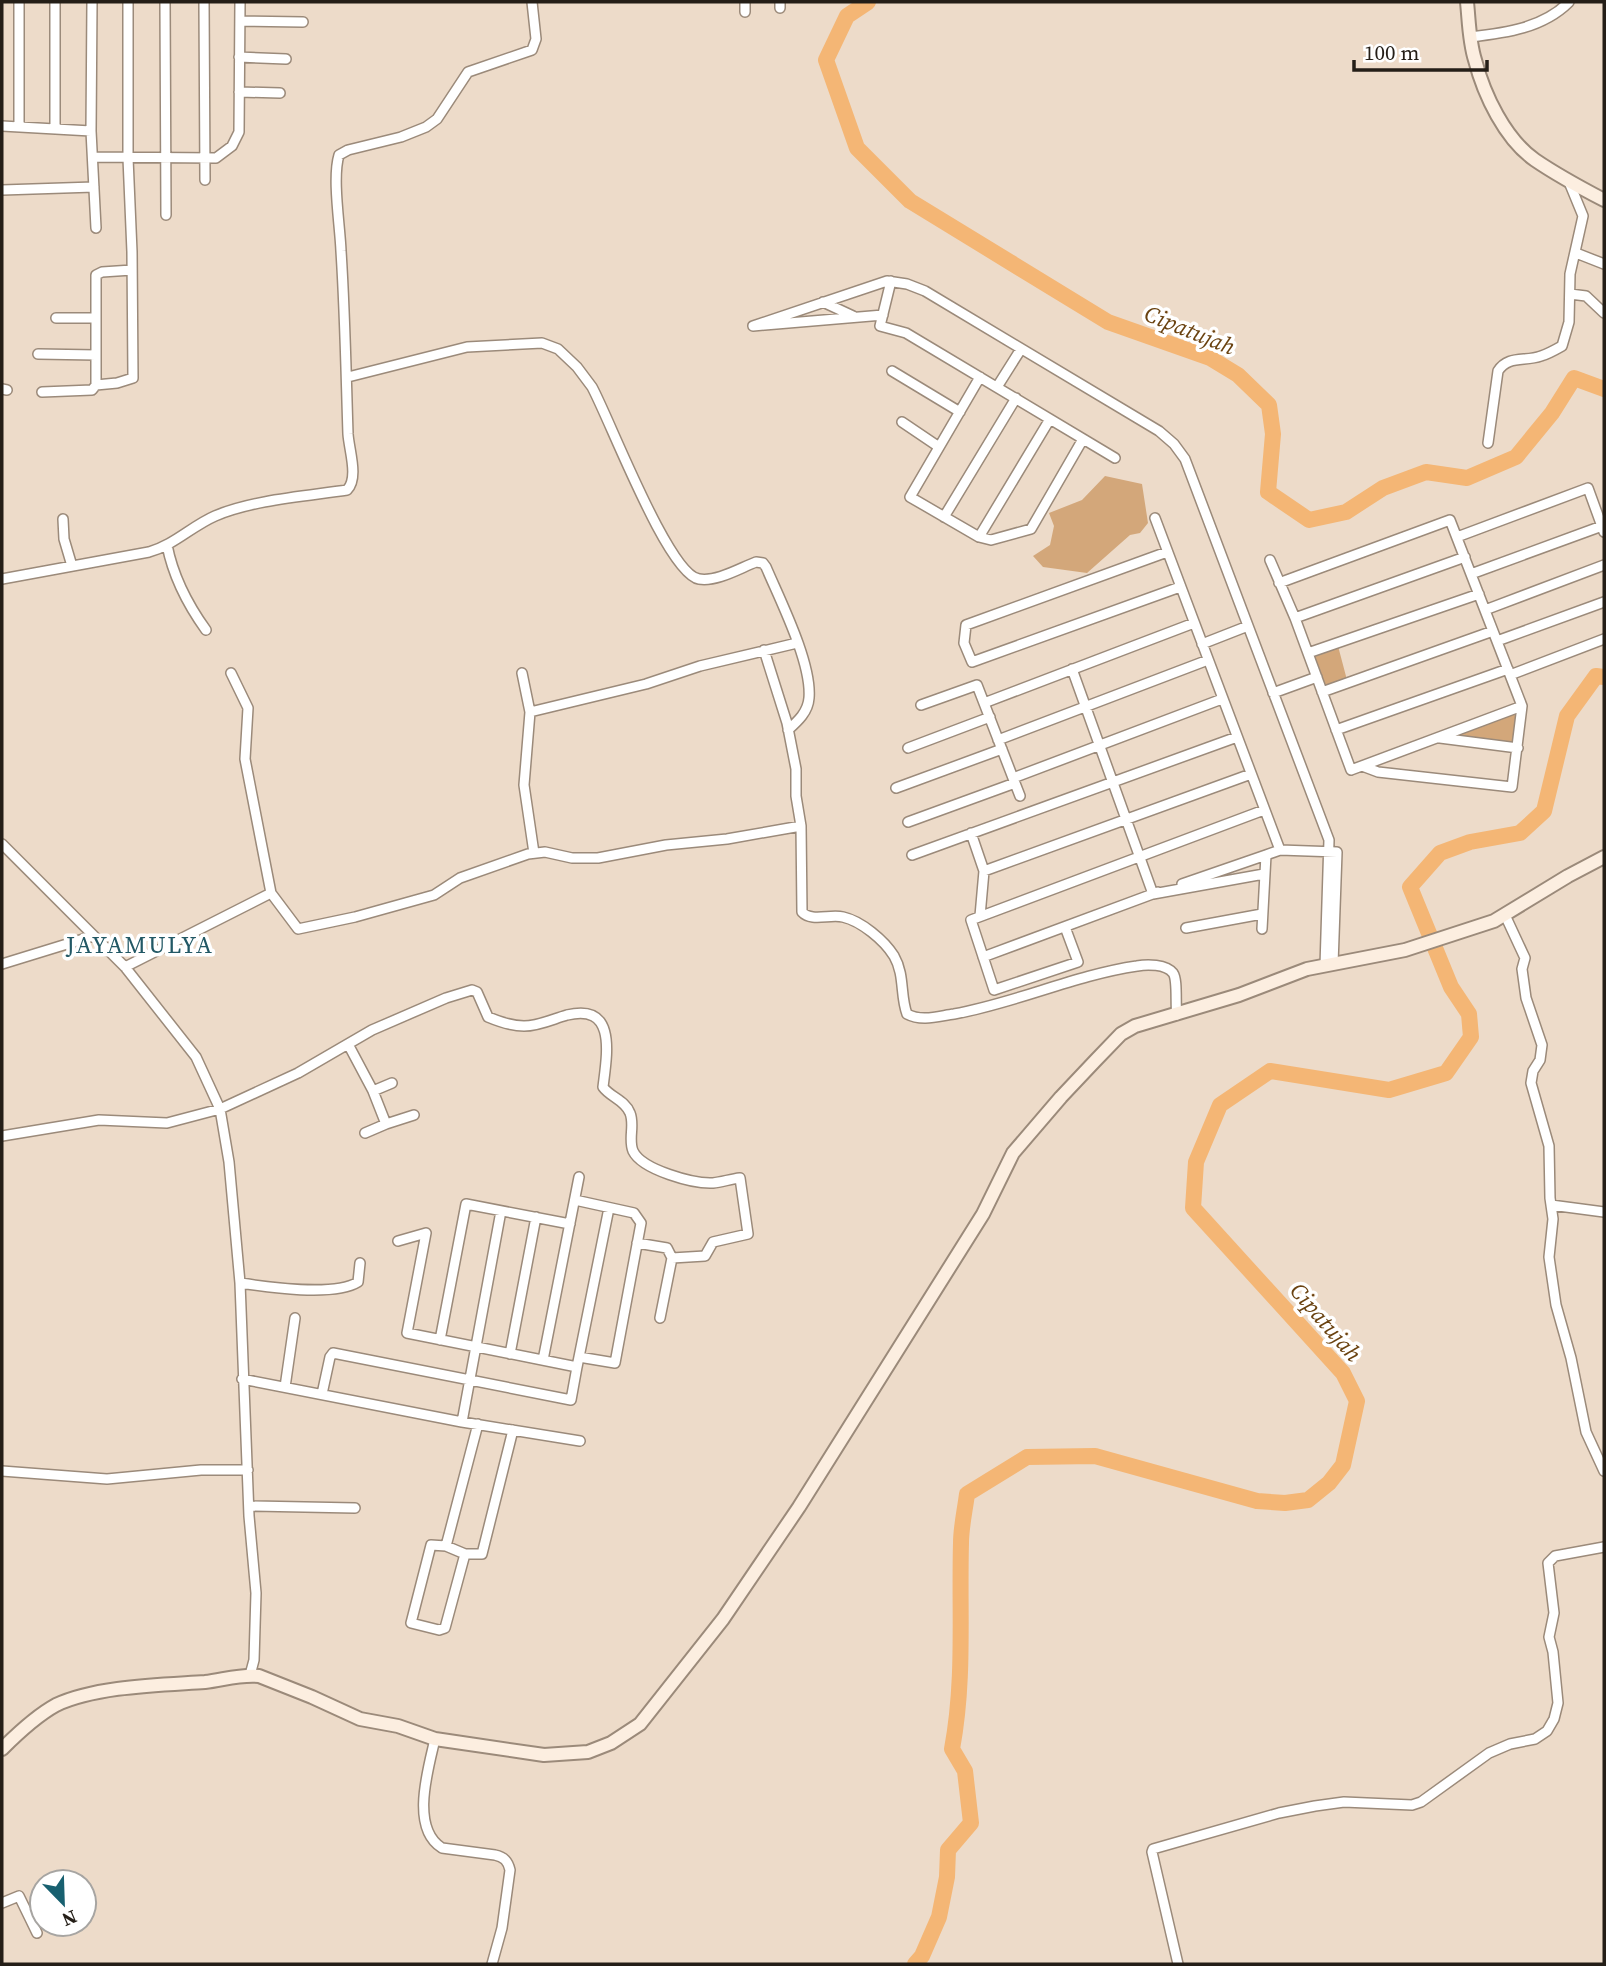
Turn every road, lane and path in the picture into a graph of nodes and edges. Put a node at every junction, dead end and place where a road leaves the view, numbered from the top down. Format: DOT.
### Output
graph roads {
  1 [pos="19,2"];
  2 [pos="55,2"];
  3 [pos="92,2"];
  4 [pos="128,2"];
  5 [pos="165,2"];
  6 [pos="204,2"];
  7 [pos="240,2"];
  8 [pos="532,2"];
  9 [pos="1467,2"];
  10 [pos="1569,2"];
  11 [pos="240,21"];
  12 [pos="303,22"];
  13 [pos="1470,37"];
  14 [pos="239,57"];
  15 [pos="286,59"];
  16 [pos="239,92"];
  17 [pos="280,93"];
  18 [pos="2,126"];
  19 [pos="19,127"];
  20 [pos="55,129"];
  21 [pos="91,131"];
  22 [pos="93,157"];
  23 [pos="128,158"];
  24 [pos="165,158"];
  25 [pos="204,158"];
  26 [pos="205,180"];
  27 [pos="1569,182"];
  28 [pos="94,187"];
  29 [pos="2,190"];
  30 [pos="1604,200"];
  31 [pos="166,215"];
  32 [pos="96,228"];
  33 [pos="1576,253"];
  34 [pos="1604,264"];
  35 [pos="132,270"];
  36 [pos="891,281"];
  37 [pos="1570,294"];
  38 [pos="823,302"];
  39 [pos="1604,313"];
  40 [pos="883,315"];
  41 [pos="855,317"];
  42 [pos="56,318"];
  43 [pos="96,318"];
  44 [pos="1021,349"];
  45 [pos="38,354"];
  46 [pos="96,355"];
  47 [pos="892,370"];
  48 [pos="348,377"];
  49 [pos="980,377"];
  50 [pos="96,385"];
  51 [pos="997,387"];
  52 [pos="42,392"];
  53 [pos="1016,398"];
  54 [pos="960,412"];
  55 [pos="1050,419"];
  56 [pos="902,422"];
  57 [pos="1083,439"];
  58 [pos="1488,443"];
  59 [pos="939,447"];
  60 [pos="1115,458"];
  61 [pos="944,517"];
  62 [pos="1155,518"];
  63 [pos="63,519"];
  64 [pos="1603,529"];
  65 [pos="979,537"];
  66 [pos="1457,537"];
  67 [pos="167,545"];
  68 [pos="1167,552"];
  69 [pos="1465,557"];
  70 [pos="1270,560"];
  71 [pos="1604,565"];
  72 [pos="72,566"];
  73 [pos="1471,574"];
  74 [pos="2,579"];
  75 [pos="1279,583"];
  76 [pos="1180,587"];
  77 [pos="1479,594"];
  78 [pos="1604,602"];
  79 [pos="1485,610"];
  80 [pos="1295,618"];
  81 [pos="1194,623"];
  82 [pos="1248,626"];
  83 [pos="206,630"];
  84 [pos="1493,631"];
  85 [pos="1604,639"];
  86 [pos="1497,641"];
  87 [pos="797,643"];
  88 [pos="1202,644"];
  89 [pos="764,650"];
  90 [pos="1308,653"];
  91 [pos="1208,660"];
  92 [pos="1072,669"];
  93 [pos="1509,672"];
  94 [pos="231,673"];
  95 [pos="522,673"];
  96 [pos="1317,677"];
  97 [pos="1273,692"];
  98 [pos="1322,692"];
  99 [pos="1223,699"];
  100 [pos="984,702"];
  101 [pos="921,705"];
  102 [pos="1086,706"];
  103 [pos="1522,706"];
  104 [pos="530,712"];
  105 [pos="990,717"];
  106 [pos="788,730"];
  107 [pos="1336,730"];
  108 [pos="1237,737"];
  109 [pos="1437,737"];
  110 [pos="1000,744"];
  111 [pos="1101,745"];
  112 [pos="908,748"];
  113 [pos="1518,748"];
  114 [pos="1362,765"];
  115 [pos="1251,774"];
  116 [pos="1014,780"];
  117 [pos="1114,781"];
  118 [pos="896,788"];
  119 [pos="1020,796"];
  120 [pos="1264,810"];
  121 [pos="1125,820"];
  122 [pos="908,822"];
  123 [pos="801,826"];
  124 [pos="971,833"];
  125 [pos="2,844"];
  126 [pos="1280,850"];
  127 [pos="1328,852"];
  128 [pos="534,853"];
  129 [pos="912,855"];
  130 [pos="1266,855"];
  131 [pos="1139,856"];
  132 [pos="1604,857"];
  133 [pos="984,871"];
  134 [pos="1264,874"];
  135 [pos="271,893"];
  136 [pos="1153,894"];
  137 [pos="1262,914"];
  138 [pos="1505,915"];
  139 [pos="980,916"];
  140 [pos="1065,928"];
  141 [pos="1186,928"];
  142 [pos="1262,929"];
  143 [pos="93,936"];
  144 [pos="983,957"];
  145 [pos="2,964"];
  146 [pos="1329,965"];
  147 [pos="125,967"];
  148 [pos="1177,1015"];
  149 [pos="348,1044"];
  150 [pos="392,1083"];
  151 [pos="373,1091"];
  152 [pos="220,1109"];
  153 [pos="414,1115"];
  154 [pos="386,1124"];
  155 [pos="365,1133"];
  156 [pos="2,1136"];
  157 [pos="579,1177"];
  158 [pos="575,1200"];
  159 [pos="1551,1205"];
  160 [pos="609,1208"];
  161 [pos="501,1211"];
  162 [pos="1604,1212"];
  163 [pos="536,1217"];
  164 [pos="570,1224"];
  165 [pos="398,1241"];
  166 [pos="637,1243"];
  167 [pos="671,1258"];
  168 [pos="360,1264"];
  169 [pos="240,1283"];
  170 [pos="295,1318"];
  171 [pos="660,1318"];
  172 [pos="440,1340"];
  173 [pos="475,1347"];
  174 [pos="510,1354"];
  175 [pos="543,1360"];
  176 [pos="578,1362"];
  177 [pos="242,1379"];
  178 [pos="469,1380"];
  179 [pos="285,1387"];
  180 [pos="322,1394"];
  181 [pos="462,1422"];
  182 [pos="478,1424"];
  183 [pos="513,1430"];
  184 [pos="580,1441"];
  185 [pos="248,1470"];
  186 [pos="2,1471"];
  187 [pos="1604,1471"];
  188 [pos="249,1506"];
  189 [pos="355,1508"];
  190 [pos="446,1546"];
  191 [pos="1604,1548"];
  192 [pos="465,1554"];
  193 [pos="250,1675"];
  194 [pos="435,1739"];
  195 [pos="2,1749"];
  196 [pos="2,1903"];
  197 [pos="28,1915"];
  198 [pos="492,1964"];
  199 [pos="1178,1964"];
  1 -- 19 [label="street"];
  2 -- 20 [label="street"];
  3 -- 21 [label="street"];
  4 -- 23 [label="street"];
  5 -- 24 [label="street"];
  6 -- 25 [label="street"];
  7 -- 11 [label="street"];
  8 -- 48 [label="street"];
  9 -- 13 [label="street"];
  10 -- 13 [label="street"];
  11 -- 12 [label="street"];
  11 -- 14 [label="street"];
  13 -- 27 [label="street"];
  14 -- 15 [label="street"];
  14 -- 16 [label="street"];
  16 -- 17 [label="street"];
  16 -- 25 [label="street"];
  18 -- 19 [label="street"];
  19 -- 20 [label="street"];
  20 -- 21 [label="street"];
  21 -- 22 [label="street"];
  22 -- 23 [label="street"];
  22 -- 28 [label="street"];
  23 -- 24 [label="street"];
  23 -- 35 [label="street"];
  24 -- 25 [label="street"];
  24 -- 31 [label="street"];
  25 -- 26 [label="street"];
  27 -- 30 [label="street"];
  27 -- 33 [label="street"];
  28 -- 29 [label="street"];
  28 -- 32 [label="street"];
  33 -- 34 [label="street"];
  33 -- 37 [label="street"];
  35 -- 43 [label="street"];
  35 -- 50 [label="street"];
  36 -- 38 [label="street"];
  36 -- 40 [label="street"];
  36 -- 44 [label="street"];
  37 -- 39 [label="street"];
  37 -- 58 [label="street"];
  38 -- 41 [label="street"];
  38 -- 41 [label="street"];
  40 -- 41 [label="street"];
  40 -- 49 [label="street"];
  42 -- 43 [label="street"];
  43 -- 46 [label="street"];
  44 -- 51 [label="street"];
  44 -- 82 [label="street"];
  45 -- 46 [label="street"];
  46 -- 50 [label="street"];
  47 -- 54 [label="street"];
  48 -- 67 [label="street"];
  48 -- 87 [label="street"];
  49 -- 51 [label="street"];
  49 -- 54 [label="street"];
  50 -- 52 [label="street"];
  51 -- 53 [label="street"];
  53 -- 55 [label="street"];
  53 -- 61 [label="street"];
  54 -- 59 [label="street"];
  55 -- 57 [label="street"];
  55 -- 65 [label="street"];
  56 -- 59 [label="street"];
  57 -- 60 [label="street"];
  57 -- 65 [label="street"];
  59 -- 61 [label="street"];
  61 -- 65 [label="street"];
  62 -- 68 [label="street"];
  63 -- 72 [label="street"];
  64 -- 66 [label="street"];
  64 -- 73 [label="street"];
  66 -- 69 [label="street"];
  66 -- 75 [label="street"];
  67 -- 72 [label="street"];
  67 -- 83 [label="street"];
  68 -- 76 [label="street"];
  68 -- 76 [label="street"];
  69 -- 73 [label="street"];
  69 -- 80 [label="street"];
  70 -- 75 [label="street"];
  71 -- 79 [label="street"];
  72 -- 74 [label="street"];
  73 -- 77 [label="street"];
  75 -- 80 [label="street"];
  76 -- 81 [label="street"];
  77 -- 79 [label="street"];
  77 -- 90 [label="street"];
  78 -- 86 [label="street"];
  79 -- 84 [label="street"];
  80 -- 90 [label="street"];
  81 -- 88 [label="street"];
  81 -- 92 [label="street"];
  82 -- 88 [label="street"];
  82 -- 97 [label="street"];
  84 -- 86 [label="street"];
  84 -- 98 [label="street"];
  85 -- 93 [label="street"];
  86 -- 93 [label="street"];
  87 -- 89 [label="street"];
  87 -- 106 [label="street"];
  88 -- 91 [label="street"];
  89 -- 104 [label="street"];
  89 -- 106 [label="street"];
  90 -- 96 [label="street"];
  91 -- 99 [label="street"];
  91 -- 102 [label="street"];
  92 -- 100 [label="street"];
  92 -- 102 [label="street"];
  93 -- 103 [label="street"];
  93 -- 107 [label="street"];
  94 -- 135 [label="street"];
  95 -- 104 [label="street"];
  96 -- 97 [label="street"];
  96 -- 98 [label="street"];
  97 -- 127 [label="street"];
  98 -- 107 [label="street"];
  99 -- 108 [label="street"];
  99 -- 111 [label="street"];
  100 -- 101 [label="street"];
  100 -- 105 [label="street"];
  102 -- 110 [label="street"];
  102 -- 111 [label="street"];
  103 -- 109 [label="street"];
  103 -- 113 [label="street"];
  104 -- 128 [label="street"];
  105 -- 110 [label="street"];
  105 -- 112 [label="street"];
  106 -- 123 [label="street"];
  107 -- 114 [label="street"];
  108 -- 115 [label="street"];
  108 -- 117 [label="street"];
  109 -- 113 [label="street"];
  109 -- 114 [label="street"];
  110 -- 116 [label="street"];
  110 -- 118 [label="street"];
  111 -- 116 [label="street"];
  111 -- 117 [label="street"];
  113 -- 114 [label="street"];
  115 -- 120 [label="street"];
  115 -- 121 [label="street"];
  116 -- 119 [label="street"];
  116 -- 122 [label="street"];
  117 -- 121 [label="street"];
  117 -- 124 [label="street"];
  120 -- 126 [label="street"];
  120 -- 131 [label="street"];
  121 -- 131 [label="street"];
  121 -- 133 [label="street"];
  123 -- 128 [label="street"];
  123 -- 148 [label="street"];
  124 -- 129 [label="street"];
  124 -- 133 [label="street"];
  125 -- 143 [label="street"];
  126 -- 127 [label="street"];
  126 -- 130 [label="street"];
  127 -- 146 [label="street"];
  128 -- 135 [label="street"];
  130 -- 134 [label="street"];
  130 -- 136 [label="street"];
  131 -- 136 [label="street"];
  131 -- 139 [label="street"];
  132 -- 138 [label="street"];
  133 -- 139 [label="street"];
  134 -- 136 [label="street"];
  134 -- 137 [label="street"];
  135 -- 147 [label="street"];
  136 -- 140 [label="street"];
  137 -- 141 [label="street"];
  137 -- 142 [label="street"];
  138 -- 146 [label="street"];
  138 -- 159 [label="street"];
  139 -- 144 [label="street"];
  140 -- 144 [label="street"];
  140 -- 144 [label="street"];
  143 -- 145 [label="street"];
  143 -- 147 [label="street"];
  146 -- 148 [label="street"];
  147 -- 152 [label="street"];
  148 -- 194 [label="street"];
  149 -- 151 [label="street"];
  149 -- 152 [label="street"];
  149 -- 167 [label="street"];
  150 -- 151 [label="street"];
  151 -- 154 [label="street"];
  152 -- 156 [label="street"];
  152 -- 169 [label="street"];
  153 -- 154 [label="street"];
  154 -- 155 [label="street"];
  157 -- 158 [label="street"];
  158 -- 160 [label="street"];
  158 -- 164 [label="street"];
  159 -- 162 [label="street"];
  159 -- 187 [label="street"];
  160 -- 166 [label="street"];
  160 -- 176 [label="street"];
  161 -- 163 [label="street"];
  161 -- 172 [label="street"];
  161 -- 173 [label="street"];
  163 -- 164 [label="street"];
  163 -- 174 [label="street"];
  164 -- 175 [label="street"];
  165 -- 172 [label="street"];
  166 -- 167 [label="street"];
  166 -- 176 [label="street"];
  167 -- 171 [label="street"];
  168 -- 169 [label="street"];
  169 -- 177 [label="street"];
  170 -- 179 [label="street"];
  172 -- 173 [label="street"];
  173 -- 174 [label="street"];
  173 -- 178 [label="street"];
  174 -- 175 [label="street"];
  175 -- 176 [label="street"];
  176 -- 178 [label="street"];
  177 -- 179 [label="street"];
  177 -- 185 [label="street"];
  178 -- 180 [label="street"];
  178 -- 181 [label="street"];
  179 -- 180 [label="street"];
  180 -- 181 [label="street"];
  181 -- 182 [label="street"];
  182 -- 183 [label="street"];
  182 -- 190 [label="street"];
  183 -- 184 [label="street"];
  183 -- 192 [label="street"];
  185 -- 186 [label="street"];
  185 -- 188 [label="street"];
  188 -- 189 [label="street"];
  188 -- 193 [label="street"];
  190 -- 192 [label="street"];
  190 -- 192 [label="street"];
  191 -- 199 [label="street"];
  193 -- 194 [label="street"];
  193 -- 195 [label="street"];
  194 -- 198 [label="street"];
  196 -- 197 [label="street"];
}
